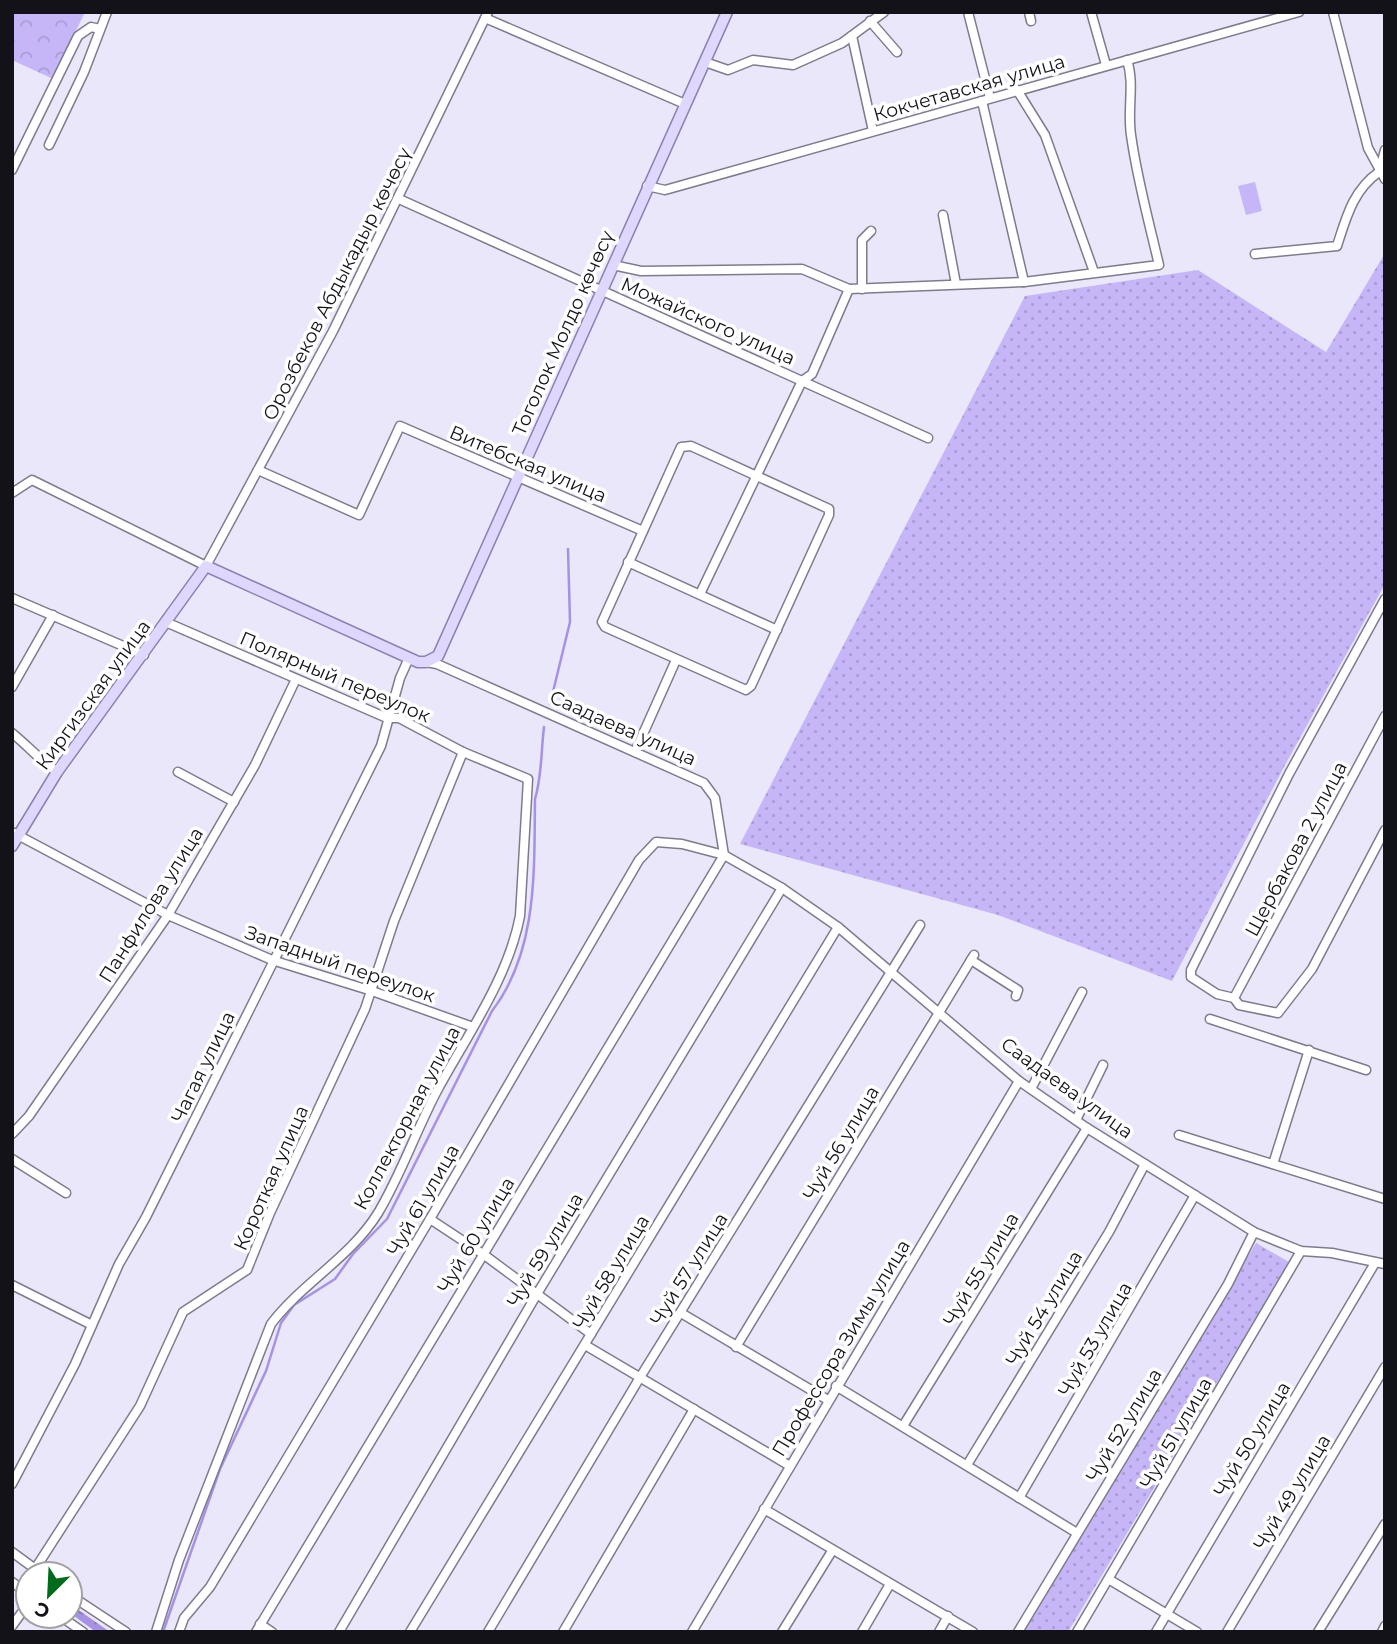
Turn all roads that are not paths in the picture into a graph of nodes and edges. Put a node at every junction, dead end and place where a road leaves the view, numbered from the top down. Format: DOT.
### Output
graph roads {
  1 [pos="107,12"];
  2 [pos="727,12"];
  3 [pos="884,12"];
  4 [pos="968,12"];
  5 [pos="1091,12"];
  6 [pos="1299,12"];
  7 [pos="1333,12"];
  8 [pos="486,15"];
  9 [pos="870,22"];
  10 [pos="100,30"];
  11 [pos="852,36"];
  12 [pos="897,52"];
  13 [pos="1127,60"];
  14 [pos="705,62"];
  15 [pos="1106,65"];
  16 [pos="1017,90"];
  17 [pos="986,99"];
  18 [pos="685,104"];
  19 [pos="873,131"];
  20 [pos="48,145"];
  21 [pos="1385,150"];
  22 [pos="12,170"];
  23 [pos="1382,175"];
  24 [pos="647,186"];
  25 [pos="399,199"];
  26 [pos="943,215"];
  27 [pos="871,231"];
  28 [pos="1255,254"];
  29 [pos="613,265"];
  30 [pos="1094,272"];
  31 [pos="1024,282"];
  32 [pos="956,284"];
  33 [pos="849,289"];
  34 [pos="862,289"];
  35 [pos="601,290"];
  36 [pos="802,381"];
  37 [pos="928,438"];
  38 [pos="258,470"];
  39 [pos="755,474"];
  40 [pos="518,477"];
  41 [pos="12,493"];
  42 [pos="643,531"];
  43 [pos="628,562"];
  44 [pos="206,566"];
  45 [pos="700,594"];
  46 [pos="12,598"];
  47 [pos="1385,599"];
  48 [pos="53,615"];
  49 [pos="168,623"];
  50 [pos="777,630"];
  51 [pos="144,655"];
  52 [pos="409,658"];
  53 [pos="676,660"];
  54 [pos="426,662"];
  55 [pos="296,679"];
  56 [pos="12,687"];
  57 [pos="1385,716"];
  58 [pos="387,718"];
  59 [pos="12,733"];
  60 [pos="463,752"];
  61 [pos="635,752"];
  62 [pos="57,772"];
  63 [pos="178,772"];
  64 [pos="528,779"];
  65 [pos="234,802"];
  66 [pos="1385,830"];
  67 [pos="15,834"];
  68 [pos="12,846"];
  69 [pos="724,855"];
  70 [pos="782,888"];
  71 [pos="168,915"];
  72 [pos="920,925"];
  73 [pos="838,927"];
  74 [pos="272,960"];
  75 [pos="892,971"];
  76 [pos="372,990"];
  77 [pos="1082,992"];
  78 [pos="1016,996"];
  79 [pos="1234,998"];
  80 [pos="940,1012"];
  81 [pos="1210,1019"];
  82 [pos="473,1027"];
  83 [pos="1309,1049"];
  84 [pos="1103,1065"];
  85 [pos="1366,1070"];
  86 [pos="1019,1081"];
  87 [pos="1031,1089"];
  88 [pos="1076,1120"];
  89 [pos="1087,1128"];
  90 [pos="12,1134"];
  91 [pos="1179,1135"];
  92 [pos="12,1159"];
  93 [pos="1145,1164"];
  94 [pos="1273,1164"];
  95 [pos="66,1193"];
  96 [pos="1195,1195"];
  97 [pos="1385,1199"];
  98 [pos="430,1219"];
  99 [pos="1254,1232"];
  100 [pos="1301,1251"];
  101 [pos="483,1254"];
  102 [pos="1375,1263"];
  103 [pos="1385,1264"];
  104 [pos="12,1285"];
  105 [pos="537,1294"];
  106 [pos="681,1313"];
  107 [pos="92,1325"];
  108 [pos="591,1334"];
  109 [pos="585,1345"];
  110 [pos="736,1347"];
  111 [pos="1385,1367"];
  112 [pos="639,1379"];
  113 [pos="836,1387"];
  114 [pos="828,1400"];
  115 [pos="694,1409"];
  116 [pos="903,1426"];
  117 [pos="967,1465"];
  118 [pos="790,1466"];
  119 [pos="12,1484"];
  120 [pos="1019,1498"];
  121 [pos="764,1509"];
  122 [pos="1385,1524"];
  123 [pos="1077,1533"];
  124 [pos="832,1551"];
  125 [pos="45,1560"];
  126 [pos="1110,1580"];
  127 [pos="890,1584"];
  128 [pos="84,1604"];
  129 [pos="948,1616"];
  130 [pos="1166,1616"];
  131 [pos="1385,1626"];
  132 [pos="258,1628"];
  133 [pos="125,1632"];
  134 [pos="156,1632"];
  135 [pos="179,1632"];
  136 [pos="272,1632"];
  137 [pos="339,1632"];
  138 [pos="410,1632"];
  139 [pos="488,1632"];
  140 [pos="563,1632"];
  141 [pos="692,1632"];
  142 [pos="782,1632"];
  143 [pos="862,1632"];
  144 [pos="939,1632"];
  145 [pos="972,1632"];
  146 [pos="1018,1632"];
  147 [pos="1077,1632"];
  148 [pos="1156,1632"];
  149 [pos="1197,1632"];
  150 [pos="1227,1632"];
  151 [pos="1318,1632"];
  152 [pos="1381,1632"];
  1 -- 10 [label="street"];
  2 -- 14 [label="main road, Тоголок Молдо көчөсү"];
  3 -- 9 [label="street"];
  4 -- 17 [label="street"];
  5 -- 15 [label="street"];
  6 -- 13 [label="street, Кокчетавская улица"];
  7 -- 23 [label="street"];
  8 -- 18 [label="street"];
  8 -- 25 [label="street, Орозбеков Абдыкадыр көчөсү"];
  9 -- 11 [label="street"];
  9 -- 12 [label="street"];
  10 -- 20 [label="street"];
  10 -- 22 [label="street"];
  11 -- 14 [label="street"];
  11 -- 19 [label="street"];
  13 -- 15 [label="street, Кокчетавская улица"];
  13 -- 30 [label="street"];
  14 -- 18 [label="main road, Тоголок Молдо көчөсү"];
  15 -- 16 [label="street, Кокчетавская улица"];
  16 -- 17 [label="street, Кокчетавская улица"];
  16 -- 30 [label="street"];
  17 -- 19 [label="street, Кокчетавская улица"];
  17 -- 31 [label="street"];
  18 -- 24 [label="main road, Тоголок Молдо көчөсү"];
  19 -- 24 [label="street, Кокчетавская улица"];
  21 -- 23 [label="street"];
  23 -- 28 [label="street"];
  24 -- 29 [label="main road, Тоголок Молдо көчөсү"];
  25 -- 35 [label="street, Можайского улица"];
  25 -- 38 [label="street, Орозбеков Абдыкадыр көчөсү"];
  26 -- 32 [label="street"];
  27 -- 34 [label="street"];
  29 -- 33 [label="street"];
  29 -- 35 [label="main road, Тоголок Молдо көчөсү"];
  30 -- 31 [label="street"];
  31 -- 32 [label="street"];
  32 -- 34 [label="street"];
  33 -- 34 [label="street"];
  33 -- 36 [label="street"];
  35 -- 36 [label="street, Можайского улица"];
  35 -- 40 [label="main road, Тоголок Молдо көчөсү"];
  36 -- 37 [label="street, Можайского улица"];
  36 -- 39 [label="street"];
  38 -- 40 [label="street, Витебская улица"];
  38 -- 44 [label="street, Орозбеков Абдыкадыр көчөсү"];
  39 -- 42 [label="street"];
  39 -- 45 [label="street"];
  39 -- 50 [label="street"];
  40 -- 42 [label="street, Витебская улица"];
  40 -- 54 [label="main road, Тоголок Молдо көчөсү"];
  41 -- 44 [label="street, Саадаева улица"];
  42 -- 43 [label="street"];
  43 -- 45 [label="street"];
  43 -- 53 [label="street"];
  44 -- 49 [label="main road, Киргизская улица"];
  44 -- 52 [label="main road, Саадаева улица"];
  45 -- 50 [label="street"];
  46 -- 48 [label="street"];
  47 -- 79 [label="street"];
  48 -- 51 [label="street"];
  48 -- 56 [label="street"];
  49 -- 51 [label="main road, Киргизская улица"];
  49 -- 55 [label="street, Полярный переулок"];
  50 -- 53 [label="street"];
  51 -- 62 [label="main road, Киргизская улица"];
  52 -- 54 [label="main road, Саадаева улица"];
  52 -- 58 [label="street, Чагая улица"];
  53 -- 61 [label="street"];
  54 -- 61 [label="street, Саадаева улица"];
  55 -- 58 [label="street, Полярный переулок"];
  55 -- 65 [label="street, Панфилова улица"];
  57 -- 79 [label="street, Щербакова 2 улица"];
  58 -- 60 [label="street, Полярный переулок"];
  58 -- 74 [label="street, Чагая улица"];
  59 -- 62 [label="street"];
  60 -- 64 [label="street, Полярный переулок"];
  60 -- 76 [label="street, Короткая улица"];
  61 -- 69 [label="street, Саадаева улица"];
  62 -- 67 [label="main road, Киргизская улица"];
  63 -- 65 [label="street"];
  64 -- 82 [label="street, Коллекторная улица"];
  65 -- 71 [label="street, Панфилова улица"];
  66 -- 79 [label="street"];
  67 -- 68 [label="main road, Киргизская улица"];
  67 -- 71 [label="street, Западный переулок"];
  69 -- 70 [label="street, Саадаева улица"];
  69 -- 98 [label="street, Чуй 61 улица"];
  69 -- 101 [label="street, Чуй 60 улица"];
  70 -- 73 [label="street, Саадаева улица"];
  70 -- 105 [label="street, Чуй 59 улица"];
  71 -- 74 [label="street, Западный переулок"];
  71 -- 90 [label="street, Панфилова улица"];
  72 -- 75 [label="street, Чуй 57 улица"];
  73 -- 75 [label="street, Саадаева улица"];
  73 -- 108 [label="street, Чуй 58 улица"];
  74 -- 76 [label="street, Западный переулок"];
  74 -- 107 [label="street, Чагая улица"];
  75 -- 80 [label="street, Саадаева улица"];
  75 -- 106 [label="street, Чуй 57 улица"];
  76 -- 82 [label="street, Западный переулок"];
  76 -- 125 [label="street, Короткая улица"];
  77 -- 87 [label="street"];
  78 -- 80 [label="street, Чуй 56 улица"];
  80 -- 86 [label="street, Саадаева улица"];
  80 -- 110 [label="street, Чуй 56 улица"];
  81 -- 83 [label="street"];
  82 -- 134 [label="street, Коллекторная улица"];
  83 -- 85 [label="street"];
  83 -- 94 [label="street"];
  84 -- 88 [label="street"];
  86 -- 87 [label="street, Саадаева улица"];
  86 -- 113 [label="street, Профессора Зимы улица"];
  87 -- 88 [label="street, Саадаева улица"];
  88 -- 89 [label="street, Саадаева улица"];
  89 -- 93 [label="street, Саадаева улица"];
  89 -- 116 [label="street, Чуй 55 улица"];
  91 -- 94 [label="street"];
  92 -- 95 [label="street"];
  93 -- 96 [label="street, Саадаева улица"];
  93 -- 117 [label="street, Чуй 54 улица"];
  94 -- 97 [label="street"];
  96 -- 99 [label="street, Саадаева улица"];
  96 -- 120 [label="street, Чуй 53 улица"];
  98 -- 101 [label="street"];
  98 -- 135 [label="street, Чуй 61 улица"];
  99 -- 100 [label="street, Саадаева улица"];
  99 -- 123 [label="street, Чуй 52 улица"];
  100 -- 102 [label="street, Саадаева улица"];
  100 -- 126 [label="street, Чуй 51 улица"];
  101 -- 105 [label="street"];
  101 -- 132 [label="street, Чуй 60 улица"];
  102 -- 103 [label="street, Саадаева улица"];
  102 -- 130 [label="street, Чуй 50 улица"];
  104 -- 107 [label="street"];
  105 -- 108 [label="street"];
  105 -- 137 [label="street, Чуй 59 улица"];
  106 -- 110 [label="street"];
  106 -- 112 [label="street, Чуй 57 улица"];
  107 -- 119 [label="street, Чагая улица"];
  108 -- 109 [label="street, Чуй 58 улица"];
  109 -- 112 [label="street"];
  109 -- 138 [label="street, Чуй 58 улица"];
  110 -- 114 [label="street"];
  111 -- 150 [label="street, Чуй 49 улица"];
  112 -- 115 [label="street"];
  112 -- 139 [label="street, Чуй 57 улица"];
  113 -- 114 [label="street, Профессора Зимы улица"];
  113 -- 116 [label="street"];
  114 -- 118 [label="street, Профессора Зимы улица"];
  115 -- 118 [label="street"];
  115 -- 140 [label="street"];
  116 -- 117 [label="street"];
  117 -- 120 [label="street"];
  118 -- 121 [label="street, Профессора Зимы улица"];
  120 -- 123 [label="street"];
  121 -- 124 [label="street"];
  121 -- 141 [label="street, Профессора Зимы улица"];
  122 -- 151 [label="street"];
  123 -- 146 [label="street, Чуй 52 улица"];
  124 -- 127 [label="street"];
  124 -- 142 [label="street"];
  126 -- 130 [label="street"];
  126 -- 147 [label="street, Чуй 51 улица"];
  127 -- 129 [label="street"];
  127 -- 143 [label="street"];
  128 -- 133 [label="street"];
  129 -- 144 [label="street"];
  129 -- 145 [label="street"];
  130 -- 148 [label="street, Чуй 50 улица"];
  130 -- 149 [label="street"];
  131 -- 152 [label="street"];
  132 -- 136 [label="street"];
}
